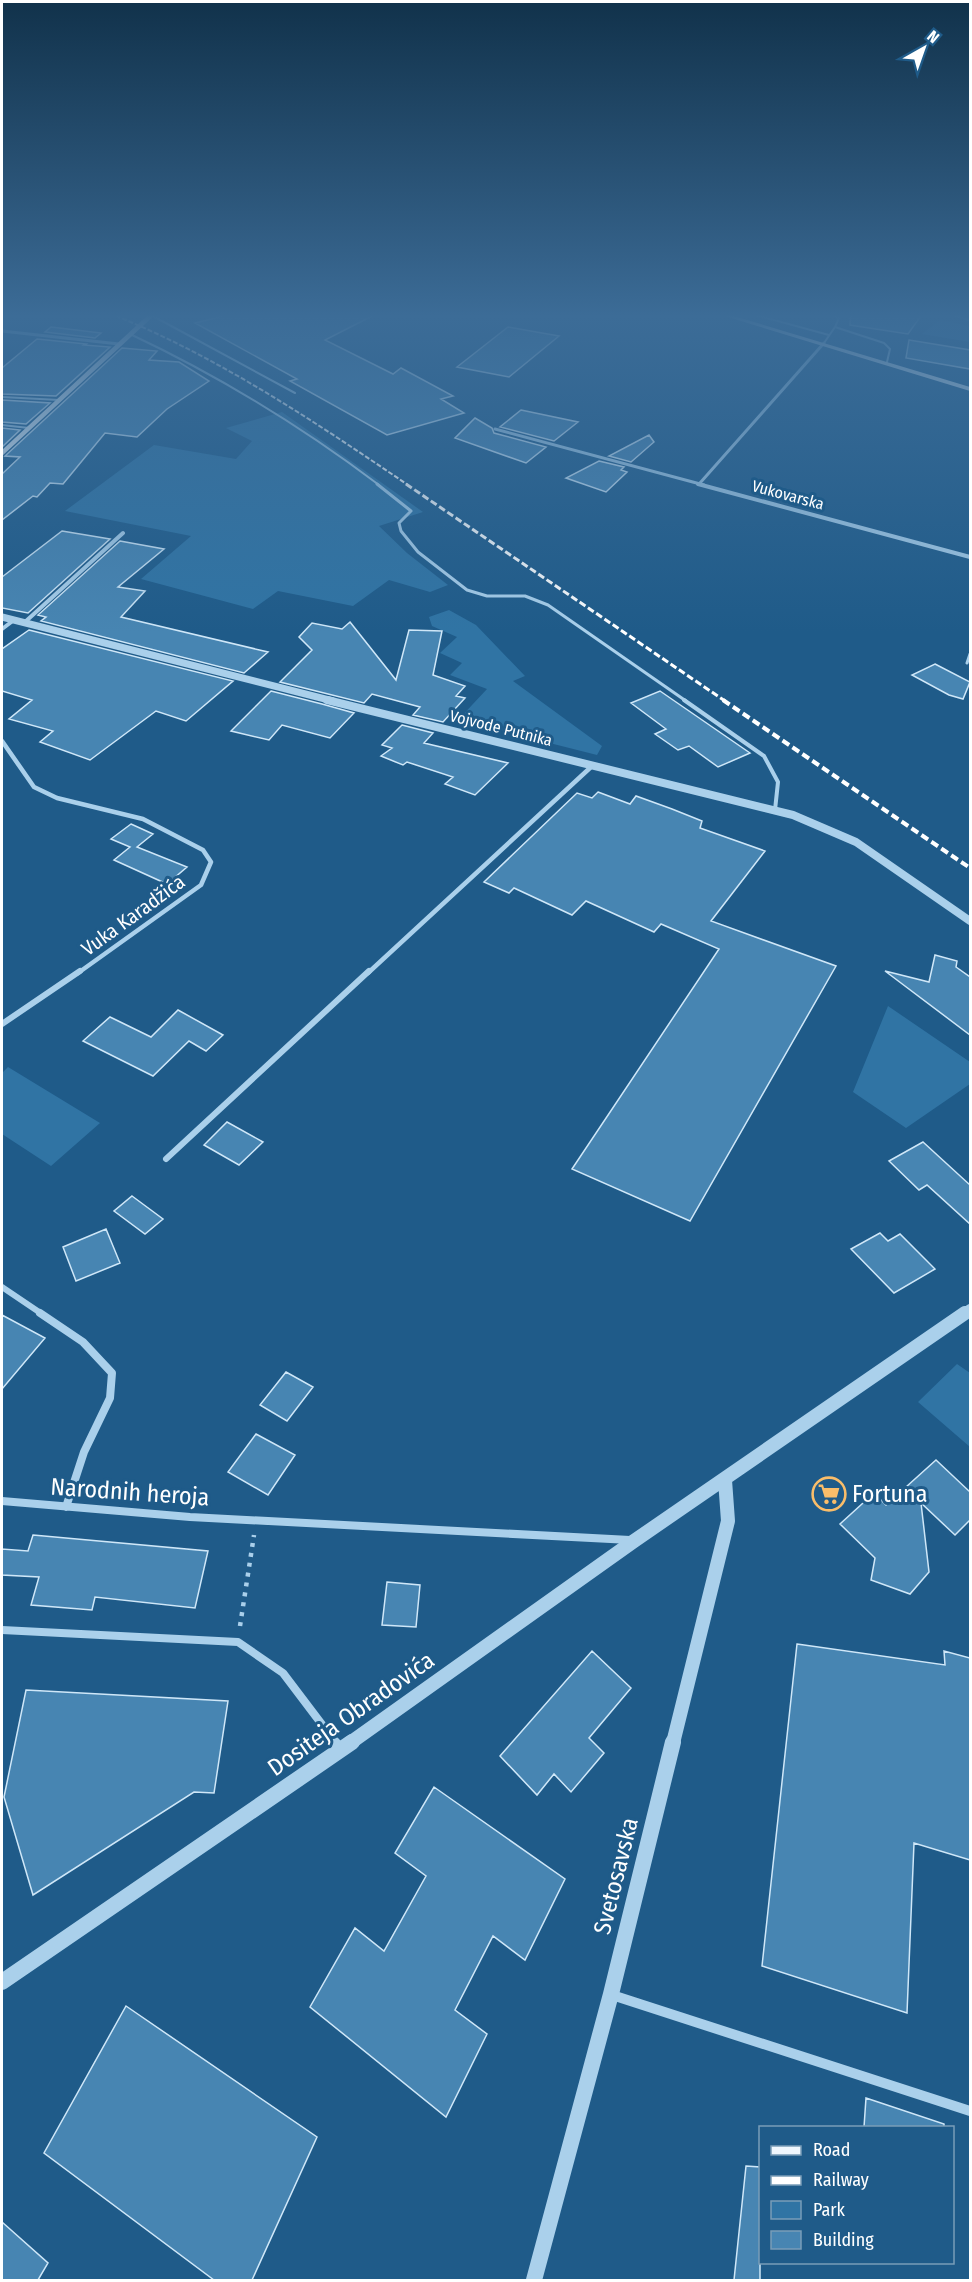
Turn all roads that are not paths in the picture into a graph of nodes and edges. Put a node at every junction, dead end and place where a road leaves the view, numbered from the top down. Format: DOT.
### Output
graph roads {
  1 [pos="38,419"];
  2 [pos="284,419"];
  3 [pos="756,419"];
  4 [pos="2,425"];
  5 [pos="29,428"];
  6 [pos="495,429"];
  7 [pos="2,454"];
  8 [pos="700,483"];
  9 [pos="123,533"];
  10 [pos="970,557"];
  11 [pos="2,617"];
  12 [pos="14,620"];
  13 [pos="25,622"];
  14 [pos="2,629"];
  15 [pos="970,654"];
  16 [pos="967,663"];
  17 [pos="2,741"];
  18 [pos="591,767"];
  19 [pos="775,810"];
  20 [pos="970,921"];
  21 [pos="2,1024"];
  22 [pos="166,1159"];
  23 [pos="2,1287"];
  24 [pos="970,1309"];
  25 [pos="725,1480"];
  26 [pos="2,1501"];
  27 [pos="66,1508"];
  28 [pos="634,1540"];
  29 [pos="2,1630"];
  30 [pos="341,1750"];
  31 [pos="2,1982"];
  32 [pos="611,1994"];
  33 [pos="970,2111"];
  34 [pos="534,2280"];
  1 -- 5 [label="main road"];
  2 -- 19 [label="lane"];
  3 -- 8 [label="street"];
  4 -- 5 [label="lane"];
  5 -- 7 [label="main road"];
  6 -- 8 [label="street, Vukovarska"];
  8 -- 10 [label="street, Vukovarska"];
  9 -- 13 [label="street"];
  11 -- 12 [label="street, Vojvode Putnika"];
  12 -- 13 [label="street, Vojvode Putnika"];
  12 -- 14 [label="street"];
  13 -- 18 [label="street, Vojvode Putnika"];
  15 -- 16 [label="lane"];
  17 -- 21 [label="street, Vuka Karadžića"];
  18 -- 19 [label="street, Vojvode Putnika"];
  18 -- 22 [label="street"];
  19 -- 20 [label="street, Vojvode Putnika"];
  23 -- 27 [label="street"];
  24 -- 25 [label="street, Dositeja Obradovića"];
  25 -- 28 [label="street, Dositeja Obradovića"];
  25 -- 32 [label="street, Svetosavska"];
  26 -- 27 [label="street, Narodnih heroja"];
  27 -- 28 [label="street, Narodnih heroja"];
  28 -- 30 [label="street, Dositeja Obradovića"];
  29 -- 30 [label="street"];
  30 -- 31 [label="street, Dositeja Obradovića"];
  32 -- 33 [label="street"];
  32 -- 34 [label="street, Svetosavska"];
}
